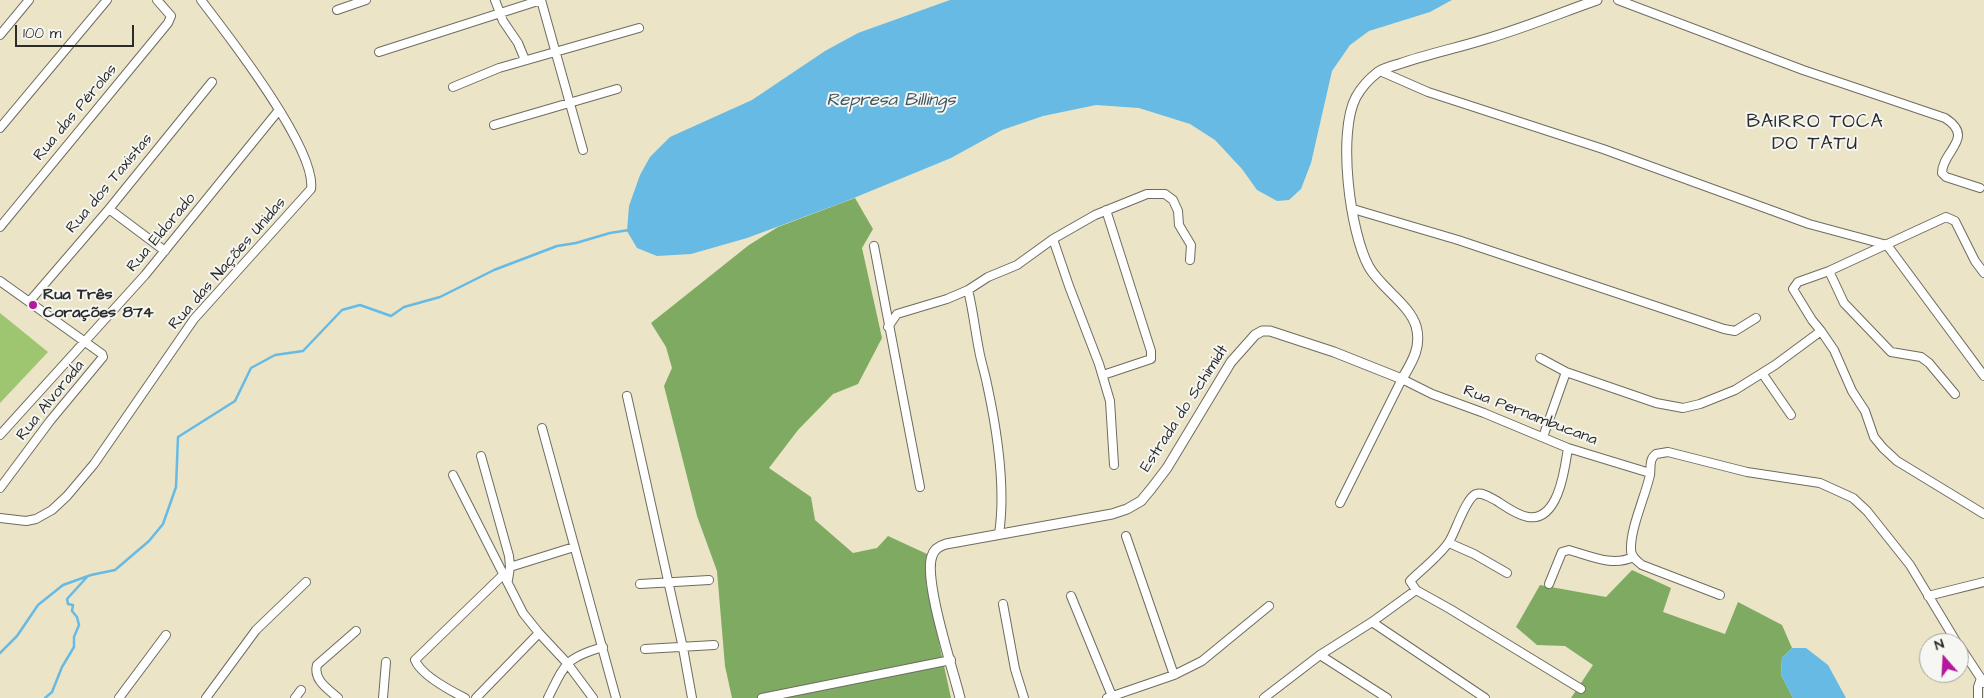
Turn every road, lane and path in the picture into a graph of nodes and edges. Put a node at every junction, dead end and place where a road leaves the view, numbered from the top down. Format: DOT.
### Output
graph roads {
  1 [pos="29,0"];
  2 [pos="107,0"];
  3 [pos="157,0"];
  4 [pos="201,0"];
  5 [pos="366,0"];
  6 [pos="495,0"];
  7 [pos="1597,0"];
  8 [pos="1618,0"];
  9 [pos="337,10"];
  10 [pos="500,13"];
  11 [pos="639,28"];
  12 [pos="0,35"];
  13 [pos="380,52"];
  14 [pos="555,52"];
  15 [pos="525,60"];
  16 [pos="1380,71"];
  17 [pos="212,82"];
  18 [pos="453,87"];
  19 [pos="617,89"];
  20 [pos="570,103"];
  21 [pos="279,110"];
  22 [pos="494,125"];
  23 [pos="0,128"];
  24 [pos="583,150"];
  25 [pos="1980,188"];
  26 [pos="109,209"];
  27 [pos="1353,209"];
  28 [pos="1106,210"];
  29 [pos="0,227"];
  30 [pos="1053,239"];
  31 [pos="874,246"];
  32 [pos="1887,246"];
  33 [pos="165,251"];
  34 [pos="1190,260"];
  35 [pos="1829,271"];
  36 [pos="1984,273"];
  37 [pos="0,281"];
  38 [pos="968,290"];
  39 [pos="29,302"];
  40 [pos="1756,318"];
  41 [pos="888,327"];
  42 [pos="1821,331"];
  43 [pos="85,343"];
  44 [pos="1540,358"];
  45 [pos="1566,372"];
  46 [pos="1762,373"];
  47 [pos="1102,375"];
  48 [pos="1984,376"];
  49 [pos="1402,379"];
  50 [pos="1955,394"];
  51 [pos="626,396"];
  52 [pos="1791,415"];
  53 [pos="542,428"];
  54 [pos="0,435"];
  55 [pos="1542,437"];
  56 [pos="1568,448"];
  57 [pos="481,456"];
  58 [pos="1114,465"];
  59 [pos="1650,473"];
  60 [pos="453,475"];
  61 [pos="920,487"];
  62 [pos="0,488"];
  63 [pos="1340,503"];
  64 [pos="1984,514"];
  65 [pos="0,518"];
  66 [pos="999,534"];
  67 [pos="1126,536"];
  68 [pos="1449,543"];
  69 [pos="574,546"];
  70 [pos="1633,557"];
  71 [pos="510,566"];
  72 [pos="1507,573"];
  73 [pos="506,577"];
  74 [pos="709,580"];
  75 [pos="306,582"];
  76 [pos="668,582"];
  77 [pos="1984,582"];
  78 [pos="640,584"];
  79 [pos="1549,584"];
  80 [pos="1416,590"];
  81 [pos="1720,595"];
  82 [pos="1071,596"];
  83 [pos="1928,596"];
  84 [pos="1004,604"];
  85 [pos="1269,606"];
  86 [pos="1372,622"];
  87 [pos="356,631"];
  88 [pos="539,633"];
  89 [pos="1951,633"];
  90 [pos="166,635"];
  91 [pos="714,645"];
  92 [pos="603,647"];
  93 [pos="683,648"];
  94 [pos="645,649"];
  95 [pos="1320,655"];
  96 [pos="951,660"];
  97 [pos="1969,660"];
  98 [pos="386,662"];
  99 [pos="567,663"];
  100 [pos="1174,675"];
  101 [pos="1983,681"];
  102 [pos="1581,689"];
  103 [pos="301,690"];
  104 [pos="1274,695"];
  105 [pos="1114,696"];
  106 [pos="120,698"];
  107 [pos="206,698"];
  108 [pos="295,698"];
  109 [pos="338,698"];
  110 [pos="383,698"];
  111 [pos="465,698"];
  112 [pos="476,698"];
  113 [pos="548,698"];
  114 [pos="593,698"];
  115 [pos="616,698"];
  116 [pos="692,698"];
  117 [pos="762,698"];
  118 [pos="960,698"];
  119 [pos="1024,698"];
  120 [pos="1264,698"];
  121 [pos="1387,698"];
  122 [pos="1485,698"];
  123 [pos="1978,698"];
  1 -- 12 [label="street"];
  2 -- 23 [label="street"];
  3 -- 29 [label="street, Rua das Pérolas"];
  4 -- 21 [label="street, Rua das Nações Unidas"];
  5 -- 9 [label="street"];
  6 -- 10 [label="street"];
  7 -- 16 [label="street"];
  8 -- 25 [label="street"];
  10 -- 13 [label="street"];
  10 -- 14 [label="street"];
  10 -- 15 [label="street"];
  11 -- 14 [label="street"];
  14 -- 15 [label="street"];
  14 -- 20 [label="street"];
  15 -- 18 [label="street"];
  16 -- 27 [label="street"];
  16 -- 32 [label="street"];
  17 -- 26 [label="street, Rua dos Taxistas"];
  19 -- 20 [label="street"];
  20 -- 22 [label="street"];
  20 -- 24 [label="street"];
  21 -- 33 [label="street, Rua Eldorado"];
  21 -- 65 [label="street, Rua das Nações Unidas"];
  26 -- 33 [label="street"];
  26 -- 39 [label="street, Rua dos Taxistas"];
  27 -- 40 [label="street"];
  27 -- 49 [label="street"];
  28 -- 30 [label="street"];
  28 -- 34 [label="street"];
  28 -- 47 [label="street"];
  30 -- 38 [label="street"];
  30 -- 47 [label="street"];
  31 -- 41 [label="street"];
  32 -- 35 [label="street"];
  32 -- 36 [label="street"];
  32 -- 48 [label="street"];
  33 -- 43 [label="street, Rua Eldorado"];
  35 -- 42 [label="street"];
  35 -- 50 [label="street"];
  37 -- 39 [label="street"];
  38 -- 41 [label="street"];
  38 -- 66 [label="street"];
  39 -- 43 [label="street"];
  41 -- 61 [label="street"];
  42 -- 46 [label="street"];
  42 -- 64 [label="street"];
  43 -- 54 [label="street, Rua Eldorado"];
  43 -- 62 [label="street, Rua Alvorada"];
  44 -- 45 [label="street"];
  45 -- 46 [label="street"];
  45 -- 55 [label="street"];
  46 -- 52 [label="street"];
  47 -- 58 [label="street"];
  49 -- 55 [label="street, Rua Pernambucana"];
  49 -- 63 [label="street"];
  49 -- 66 [label="street, Estrada do Schimidt"];
  51 -- 76 [label="street"];
  53 -- 69 [label="street"];
  55 -- 56 [label="street, Rua Pernambucana"];
  56 -- 59 [label="street, Rua Pernambucana"];
  56 -- 68 [label="street"];
  57 -- 71 [label="street"];
  59 -- 70 [label="street"];
  59 -- 83 [label="street"];
  60 -- 73 [label="street"];
  66 -- 96 [label="street, Estrada do Schimidt"];
  67 -- 100 [label="street"];
  68 -- 72 [label="street"];
  68 -- 80 [label="street"];
  69 -- 71 [label="street"];
  69 -- 92 [label="street"];
  70 -- 79 [label="street"];
  70 -- 81 [label="street"];
  71 -- 73 [label="street"];
  73 -- 88 [label="street"];
  73 -- 111 [label="street"];
  74 -- 76 [label="street"];
  75 -- 107 [label="street"];
  76 -- 78 [label="street"];
  76 -- 93 [label="street"];
  77 -- 83 [label="street"];
  80 -- 86 [label="street"];
  80 -- 102 [label="street"];
  82 -- 105 [label="street"];
  83 -- 89 [label="street"];
  84 -- 119 [label="street"];
  85 -- 100 [label="street"];
  86 -- 95 [label="street"];
  86 -- 122 [label="street"];
  87 -- 109 [label="street"];
  88 -- 99 [label="street"];
  88 -- 112 [label="street"];
  90 -- 106 [label="street"];
  91 -- 93 [label="street"];
  92 -- 99 [label="street"];
  92 -- 115 [label="street"];
  93 -- 94 [label="street"];
  93 -- 116 [label="street"];
  95 -- 104 [label="street"];
  95 -- 121 [label="street"];
  96 -- 117 [label="street"];
  96 -- 118 [label="street, Estrada do Schimidt"];
  97 -- 101 [label="street"];
  98 -- 110 [label="street"];
  99 -- 113 [label="street"];
  99 -- 114 [label="street"];
  100 -- 105 [label="street"];
  101 -- 123 [label="street"];
  103 -- 108 [label="street"];
  104 -- 120 [label="street"];
}
